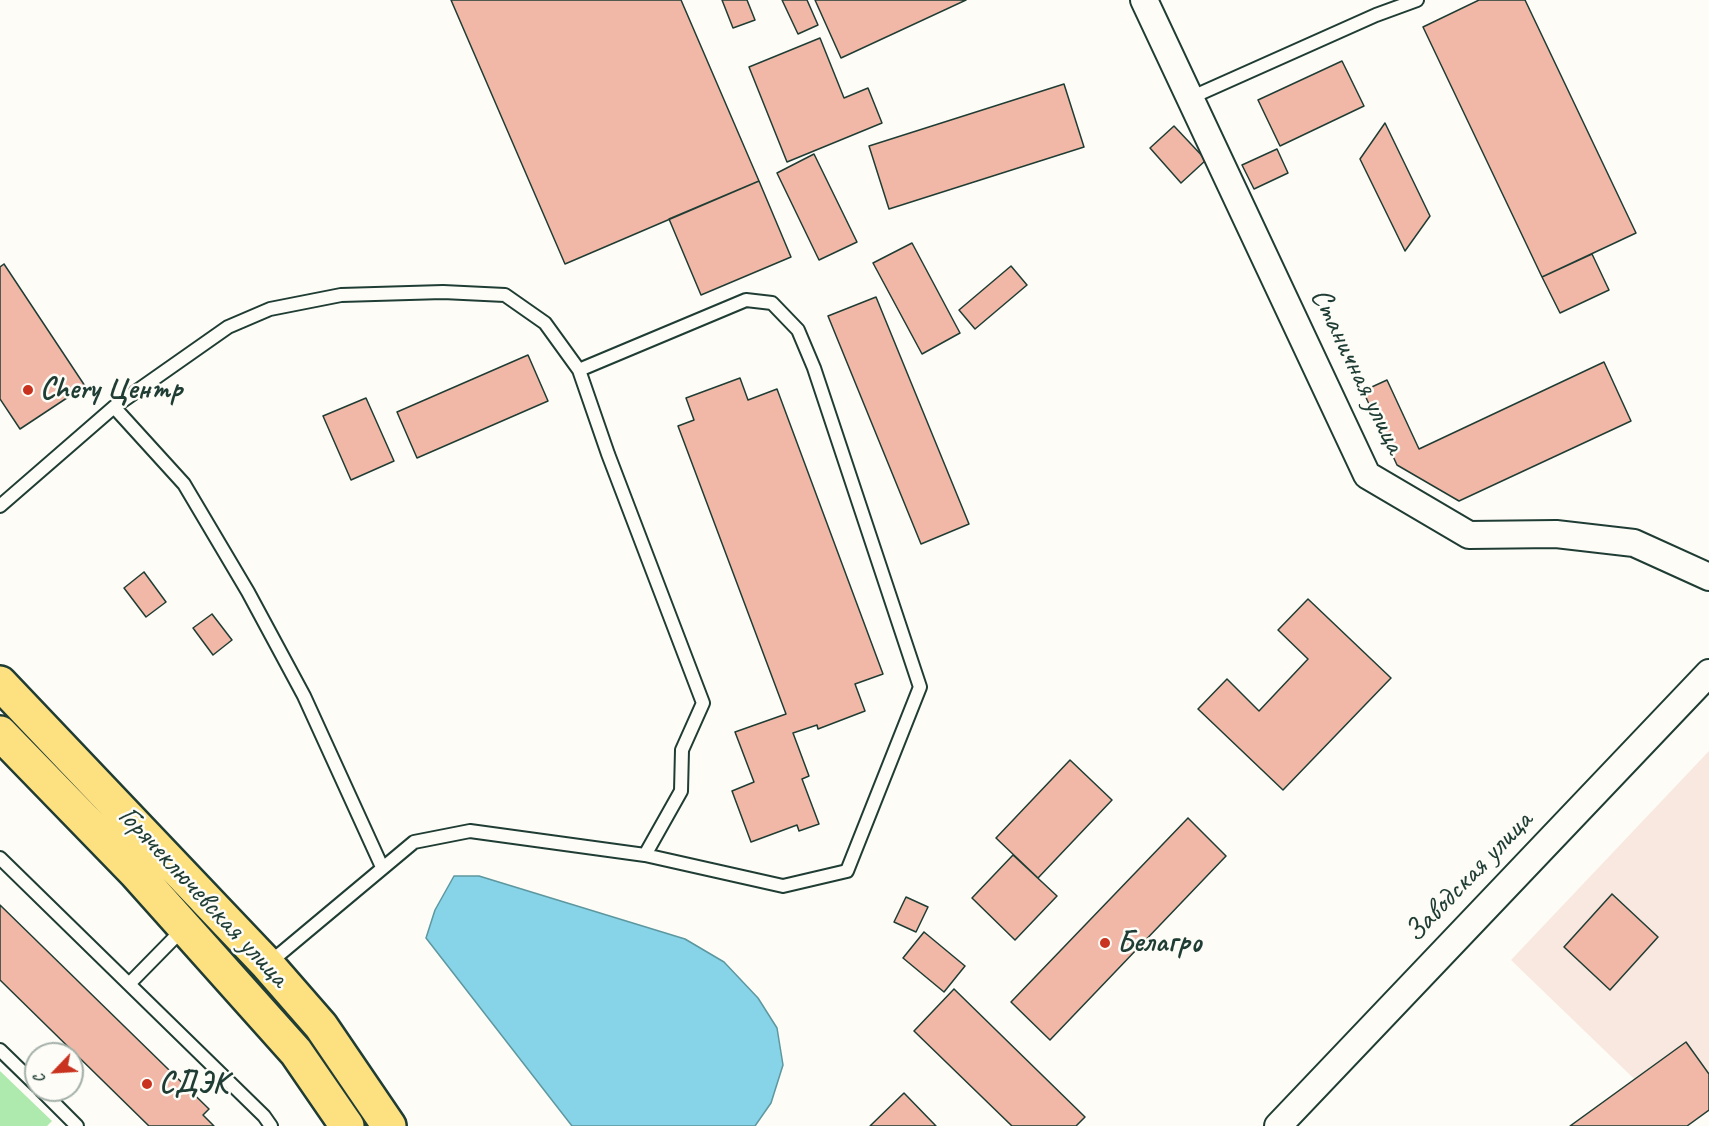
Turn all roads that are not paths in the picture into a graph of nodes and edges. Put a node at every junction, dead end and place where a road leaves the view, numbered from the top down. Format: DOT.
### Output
graph roads {
  1 [pos="1144,0"];
  2 [pos="1417,0"];
  3 [pos="1190,98"];
  4 [pos="579,370"];
  5 [pos="114,407"];
  6 [pos="0,506"];
  7 [pos="1709,577"];
  8 [pos="1709,673"];
  9 [pos="0,683"];
  10 [pos="0,733"];
  11 [pos="0,763"];
  12 [pos="645,855"];
  13 [pos="0,858"];
  14 [pos="382,867"];
  15 [pos="136,873"];
  16 [pos="184,928"];
  17 [pos="267,964"];
  18 [pos="129,984"];
  19 [pos="0,1050"];
  20 [pos="24,1073"];
  21 [pos="53,1102"];
  22 [pos="77,1126"];
  23 [pos="271,1126"];
  24 [pos="347,1126"];
  25 [pos="389,1126"];
  26 [pos="1278,1126"];
  1 -- 3 [label="street, Станичная улица"];
  2 -- 3 [label="lane"];
  3 -- 7 [label="street, Станичная улица"];
  4 -- 5 [label="lane"];
  4 -- 12 [label="lane"];
  4 -- 12 [label="lane"];
  5 -- 6 [label="lane"];
  5 -- 14 [label="lane"];
  8 -- 26 [label="street, Заводская улица"];
  9 -- 17 [label="main road, Горячеключевская улица"];
  10 -- 15 [label="main road, Горячеключевская улица"];
  11 -- 15 [label="main road"];
  12 -- 14 [label="lane"];
  13 -- 18 [label="lane"];
  14 -- 17 [label="lane"];
  15 -- 16 [label="main road, Горячеключевская улица"];
  16 -- 18 [label="lane"];
  16 -- 24 [label="main road, Горячеключевская улица"];
  17 -- 25 [label="main road, Горячеключевская улица"];
  18 -- 23 [label="lane"];
  19 -- 20 [label="lane"];
  21 -- 22 [label="lane"];
}
